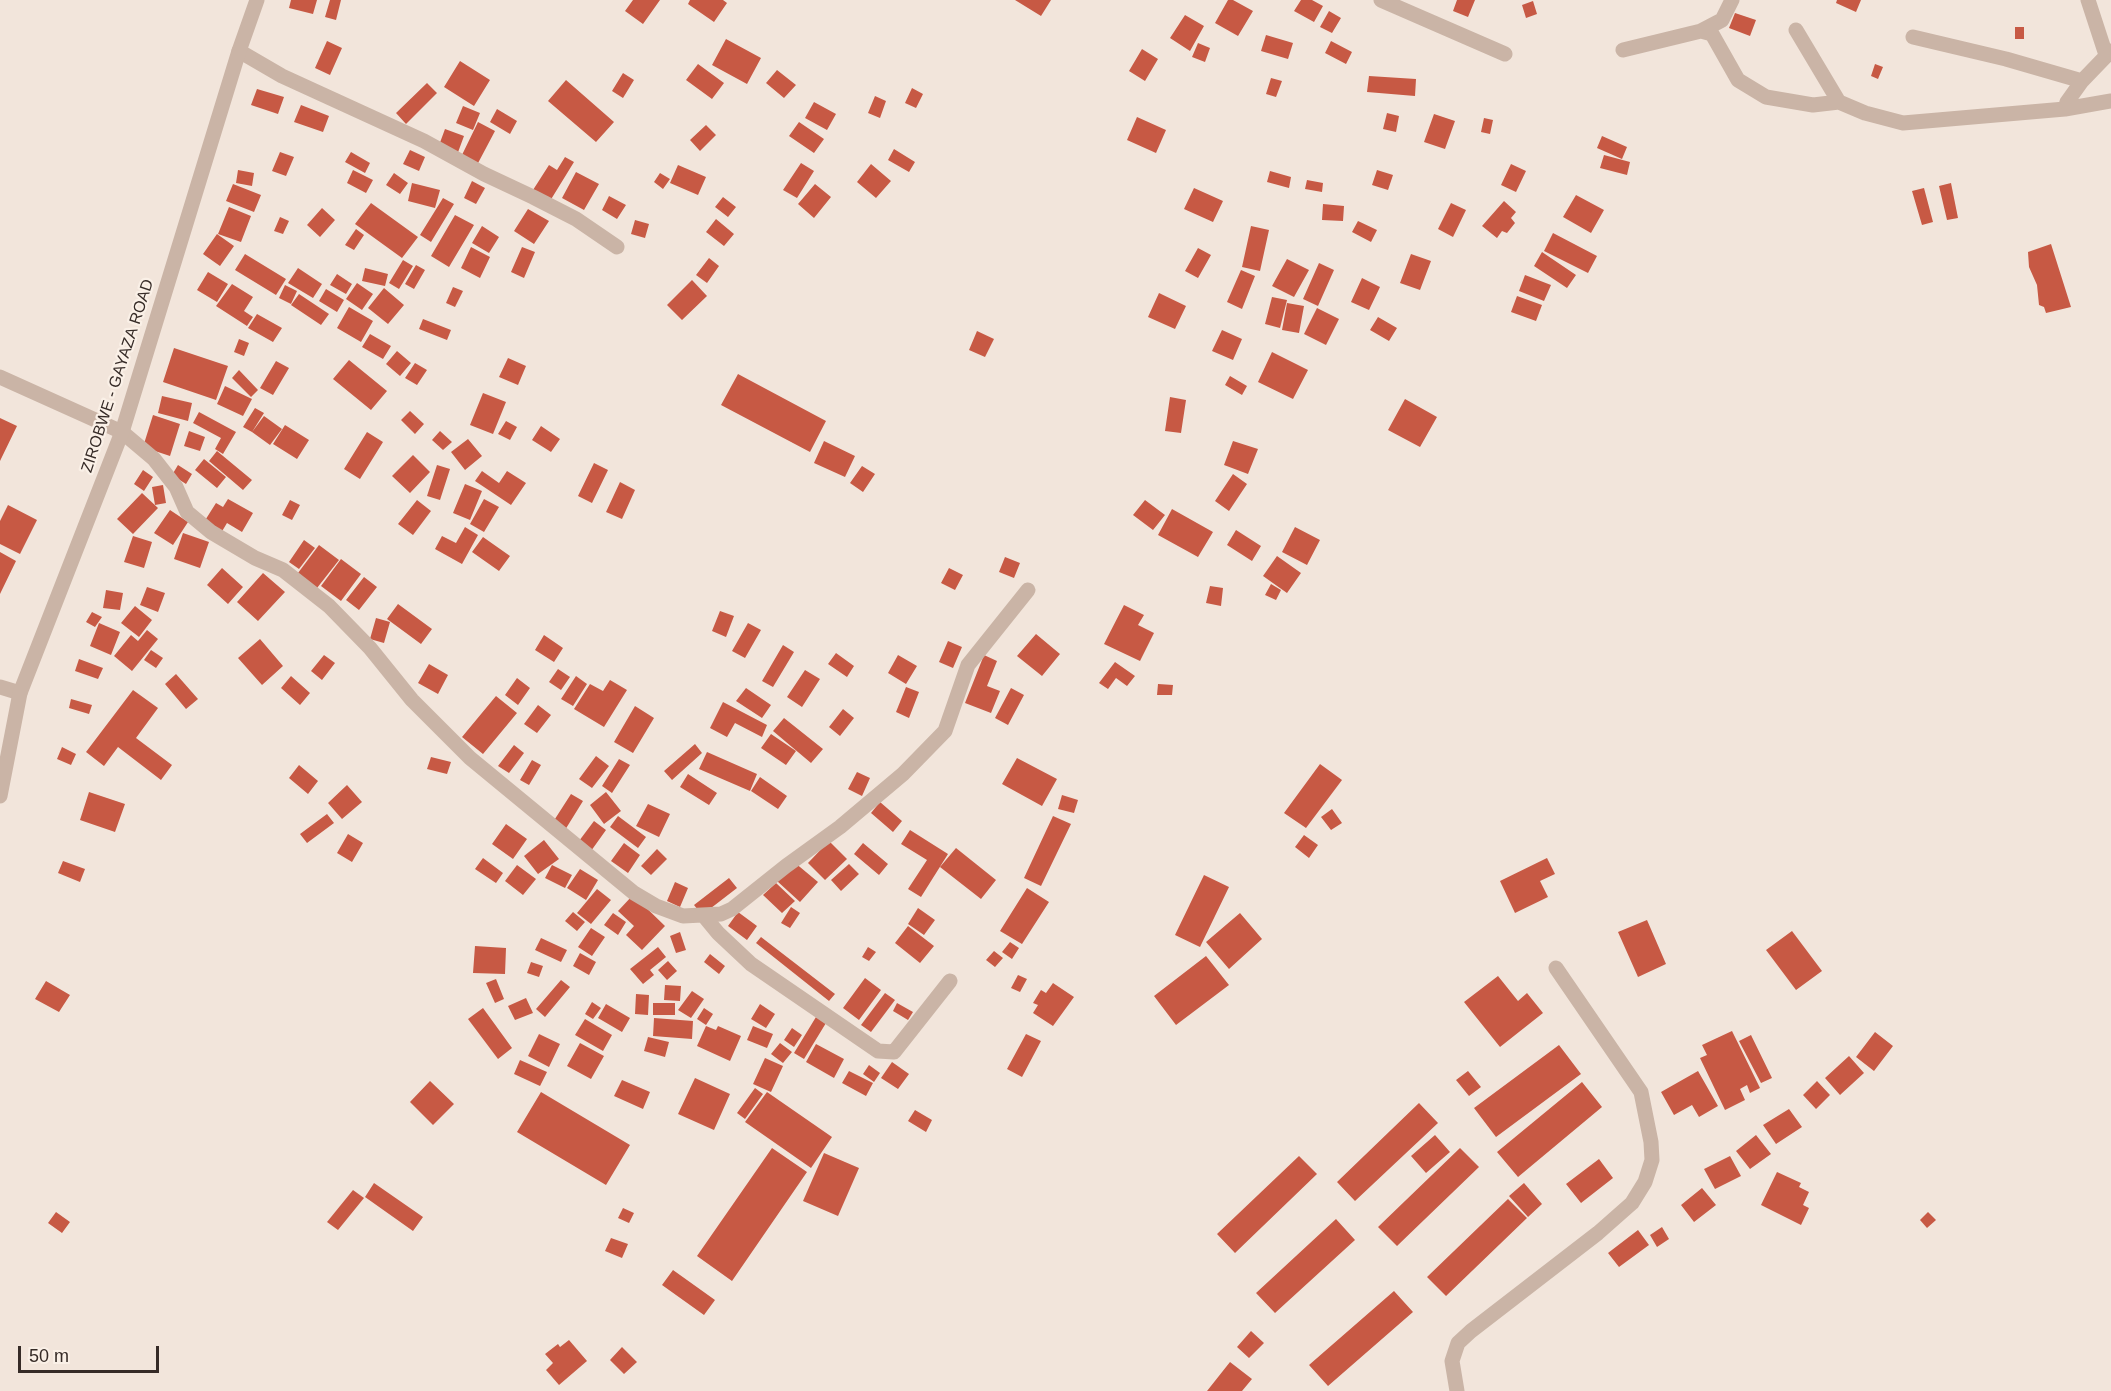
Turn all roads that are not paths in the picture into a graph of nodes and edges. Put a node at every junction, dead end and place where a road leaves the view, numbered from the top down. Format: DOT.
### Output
graph roads {
  1 [pos="257,0"];
  2 [pos="1381,0"];
  3 [pos="1732,0"];
  4 [pos="2088,0"];
  5 [pos="1796,30"];
  6 [pos="1701,31"];
  7 [pos="1912,37"];
  8 [pos="1623,50"];
  9 [pos="239,51"];
  10 [pos="2108,53"];
  11 [pos="1504,54"];
  12 [pos="2082,81"];
  13 [pos="2111,101"];
  14 [pos="1839,102"];
  15 [pos="2065,109"];
  16 [pos="617,247"];
  17 [pos="0,377"];
  18 [pos="122,432"];
  19 [pos="1028,590"];
  20 [pos="0,687"];
  21 [pos="20,693"];
  22 [pos="0,796"];
  23 [pos="704,916"];
  24 [pos="1556,968"];
  25 [pos="950,981"];
  26 [pos="1457,1391"];
  1 -- 9 [label="street, ZIROBWE - GAYAZA ROAD"];
  2 -- 11 [label="street"];
  3 -- 6 [label="street"];
  4 -- 10 [label="street"];
  5 -- 14 [label="street"];
  6 -- 8 [label="street"];
  6 -- 14 [label="street"];
  7 -- 12 [label="street"];
  9 -- 16 [label="street"];
  9 -- 18 [label="street, ZIROBWE - GAYAZA ROAD"];
  10 -- 12 [label="street"];
  12 -- 15 [label="street"];
  13 -- 15 [label="street"];
  14 -- 15 [label="street"];
  17 -- 18 [label="street"];
  18 -- 21 [label="street, ZIROBWE - GAYAZA ROAD"];
  18 -- 23 [label="street"];
  19 -- 23 [label="street"];
  20 -- 21 [label="street"];
  21 -- 22 [label="street, ZIROBWE - GAYAZA ROAD"];
  23 -- 25 [label="street"];
  24 -- 26 [label="street"];
}
